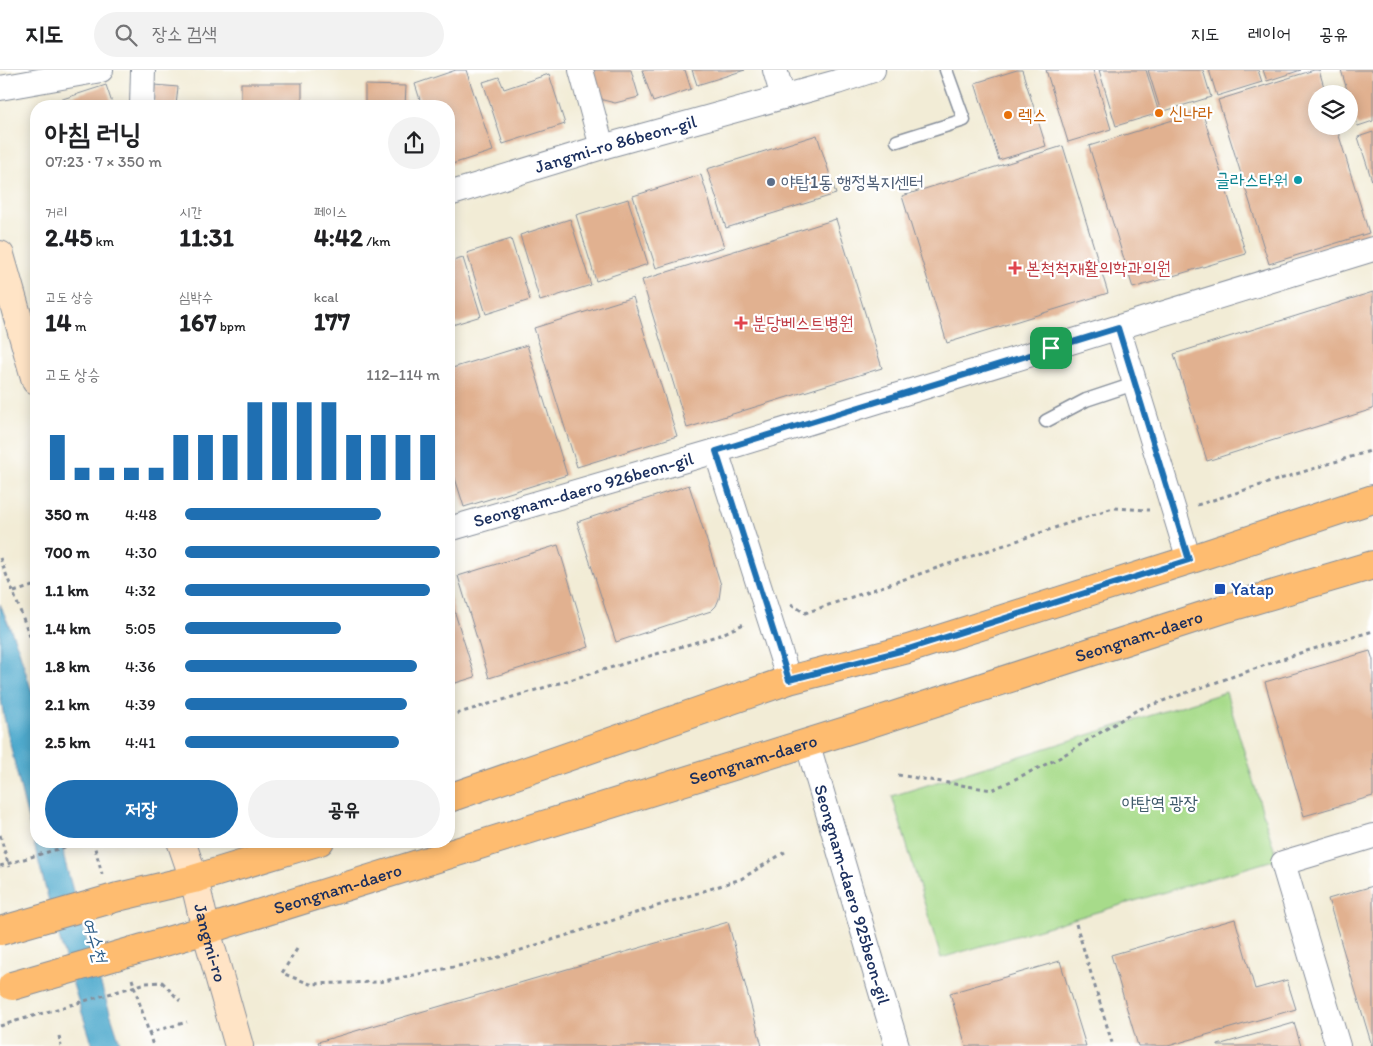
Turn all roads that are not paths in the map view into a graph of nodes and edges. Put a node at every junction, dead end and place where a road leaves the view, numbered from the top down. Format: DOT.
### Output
graph roads {
  1 [pos="101,70"];
  2 [pos="143,70"];
  3 [pos="581,70"];
  4 [pos="775,70"];
  5 [pos="873,70"];
  6 [pos="946,70"];
  7 [pos="0,88"];
  8 [pos="783,97"];
  9 [pos="142,100"];
  10 [pos="897,141"];
  11 [pos="602,147"];
  12 [pos="455,192"];
  13 [pos="1373,249"];
  14 [pos="0,255"];
  15 [pos="28,326"];
  16 [pos="1118,328"];
  17 [pos="30,340"];
  18 [pos="1134,384"];
  19 [pos="1046,421"];
  20 [pos="716,451"];
  21 [pos="1373,499"];
  22 [pos="455,526"];
  23 [pos="1189,560"];
  24 [pos="1373,566"];
  25 [pos="789,680"];
  26 [pos="807,742"];
  27 [pos="455,796"];
  28 [pos="1373,836"];
  29 [pos="183,848"];
  30 [pos="297,848"];
  31 [pos="194,879"];
  32 [pos="206,930"];
  33 [pos="0,931"];
  34 [pos="6,988"];
  35 [pos="239,1046"];
  36 [pos="897,1046"];
  37 [pos="1338,1046"];
  1 -- 7 [label="street"];
  2 -- 9 [label="street"];
  3 -- 11 [label="street"];
  4 -- 8 [label="street"];
  5 -- 8 [label="street, Jangmi-ro 86beon-gil"];
  6 -- 10 [label="lane"];
  8 -- 11 [label="street, Jangmi-ro 86beon-gil"];
  11 -- 12 [label="street, Jangmi-ro 86beon-gil"];
  13 -- 16 [label="street"];
  14 -- 15 [label="street"];
  15 -- 17 [label="street"];
  16 -- 18 [label="street"];
  16 -- 20 [label="street"];
  18 -- 19 [label="lane"];
  18 -- 23 [label="street"];
  20 -- 22 [label="street, Seongnam-daero 926beon-gil"];
  20 -- 25 [label="street, Seongnam-daero 926beon-gil"];
  21 -- 23 [label="main road"];
  23 -- 25 [label="main road"];
  24 -- 26 [label="main road, Seongnam-daero"];
  25 -- 27 [label="main road"];
  26 -- 32 [label="main road, Seongnam-daero"];
  26 -- 36 [label="street, Seongnam-daero 925beon-gil"];
  28 -- 37 [label="street"];
  29 -- 31 [label="street, Jangmi-ro"];
  30 -- 31 [label="main road"];
  31 -- 32 [label="street, Jangmi-ro"];
  31 -- 33 [label="main road, bridge"];
  32 -- 34 [label="main road, Seongnam-daero, bridge"];
  32 -- 35 [label="street, Jangmi-ro"];
}
